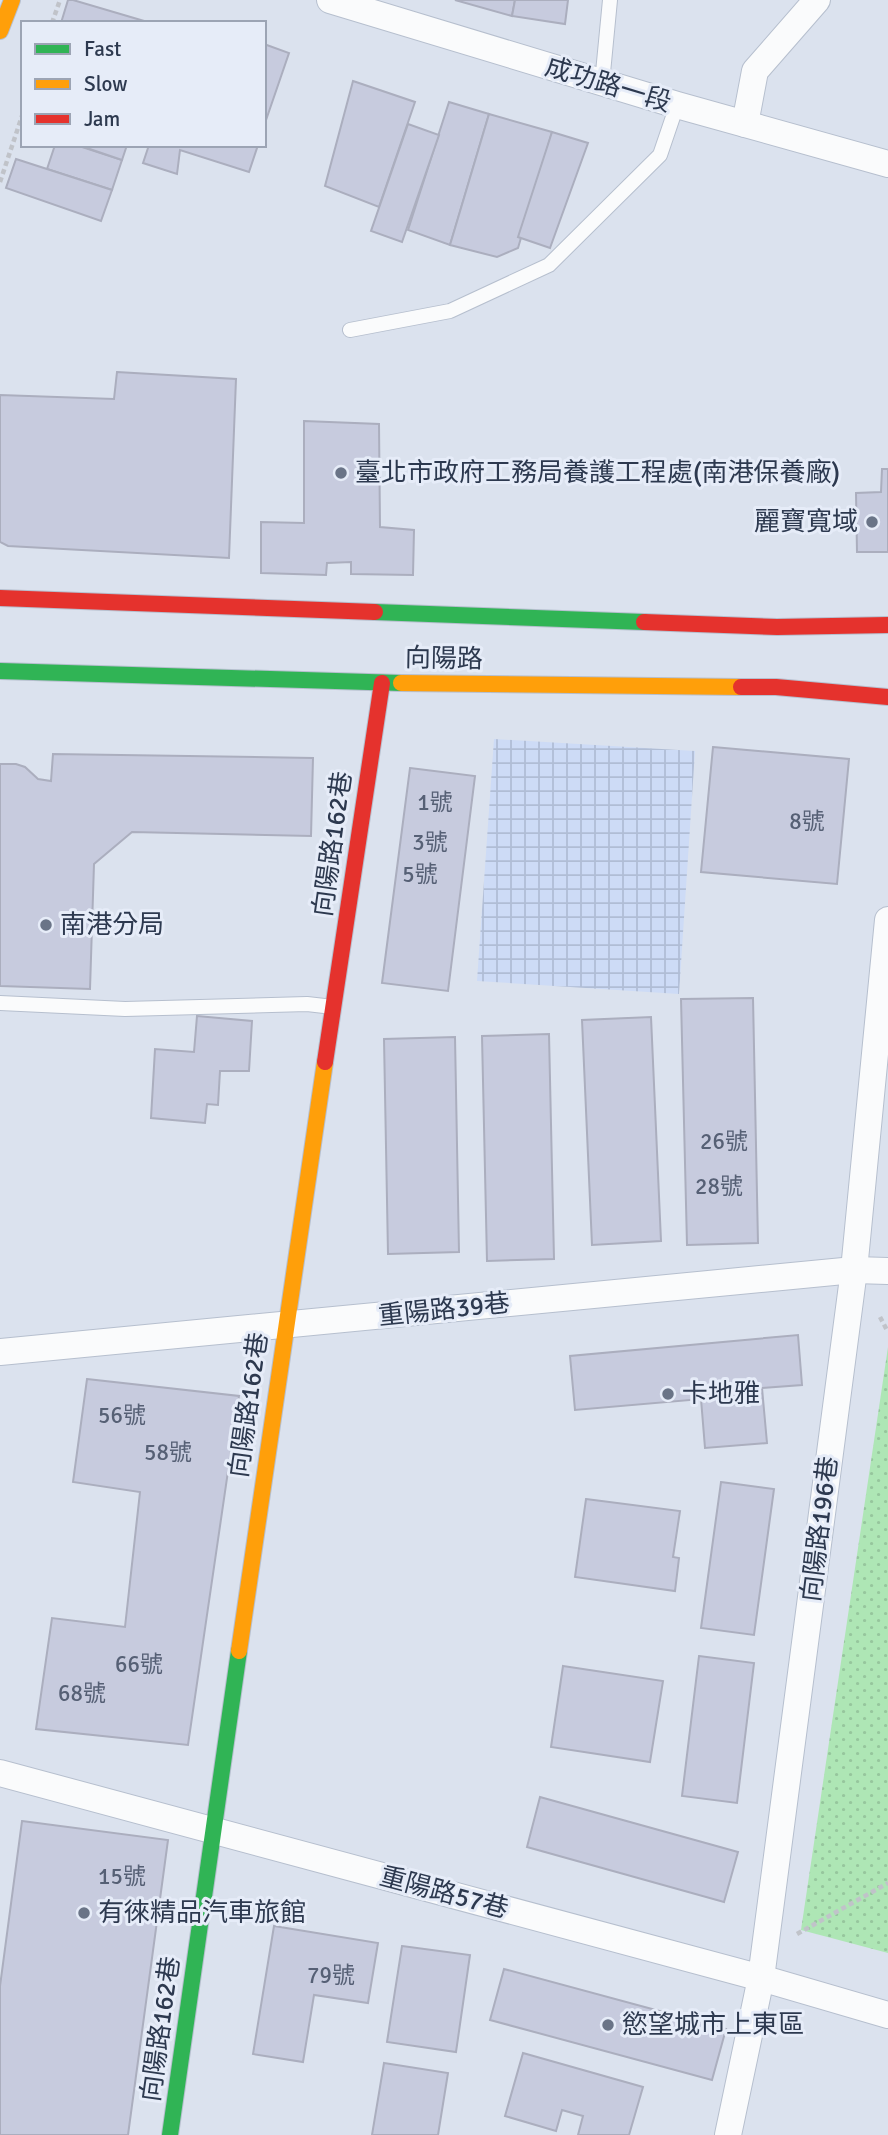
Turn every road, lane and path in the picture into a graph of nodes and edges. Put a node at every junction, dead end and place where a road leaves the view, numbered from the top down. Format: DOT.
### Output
graph roads {
  1 [pos="12,0"];
  2 [pos="60,0"];
  3 [pos="330,0"];
  4 [pos="610,0"];
  5 [pos="817,0"];
  6 [pos="53,21"];
  7 [pos="0,31"];
  8 [pos="602,83"];
  9 [pos="677,105"];
  10 [pos="21,119"];
  11 [pos="745,124"];
  12 [pos="888,164"];
  13 [pos="0,182"];
  14 [pos="350,330"];
  15 [pos="0,598"];
  16 [pos="888,625"];
  17 [pos="0,671"];
  18 [pos="382,683"];
  19 [pos="888,697"];
  20 [pos="888,920"];
  21 [pos="0,1003"];
  22 [pos="334,1007"];
  23 [pos="853,1270"];
  24 [pos="888,1271"];
  25 [pos="285,1325"];
  26 [pos="0,1352"];
  27 [pos="0,1773"];
  28 [pos="214,1832"];
  29 [pos="888,1883"];
  30 [pos="794,1938"];
  31 [pos="761,1978"];
  32 [pos="888,2015"];
  33 [pos="170,2135"];
  34 [pos="728,2135"];
  1 -- 7 [label="main road"];
  2 -- 6 [label="path"];
  3 -- 8 [label="street, 成功路一段"];
  4 -- 8 [label="lane"];
  5 -- 11 [label="street"];
  8 -- 9 [label="street, 成功路一段"];
  9 -- 11 [label="street, 成功路一段"];
  9 -- 14 [label="lane"];
  10 -- 13 [label="path"];
  11 -- 12 [label="street, 成功路一段"];
  15 -- 16 [label="main road, 向陽路"];
  17 -- 18 [label="main road, 向陽路"];
  18 -- 19 [label="main road, 向陽路"];
  18 -- 22 [label="main road, 向陽路162巷"];
  20 -- 23 [label="street, 向陽路196巷"];
  21 -- 22 [label="lane"];
  22 -- 25 [label="main road, 向陽路162巷"];
  23 -- 24 [label="street, 重陽路39巷"];
  23 -- 25 [label="street, 重陽路39巷"];
  23 -- 31 [label="street, 向陽路196巷"];
  25 -- 26 [label="street, 重陽路39巷"];
  25 -- 28 [label="main road, 向陽路162巷"];
  27 -- 28 [label="street, 重陽路57巷"];
  28 -- 31 [label="street, 重陽路57巷"];
  28 -- 33 [label="main road, 向陽路162巷"];
  29 -- 30 [label="path"];
  31 -- 32 [label="street, 重陽路57巷"];
  31 -- 34 [label="street, 向陽路196巷"];
}
